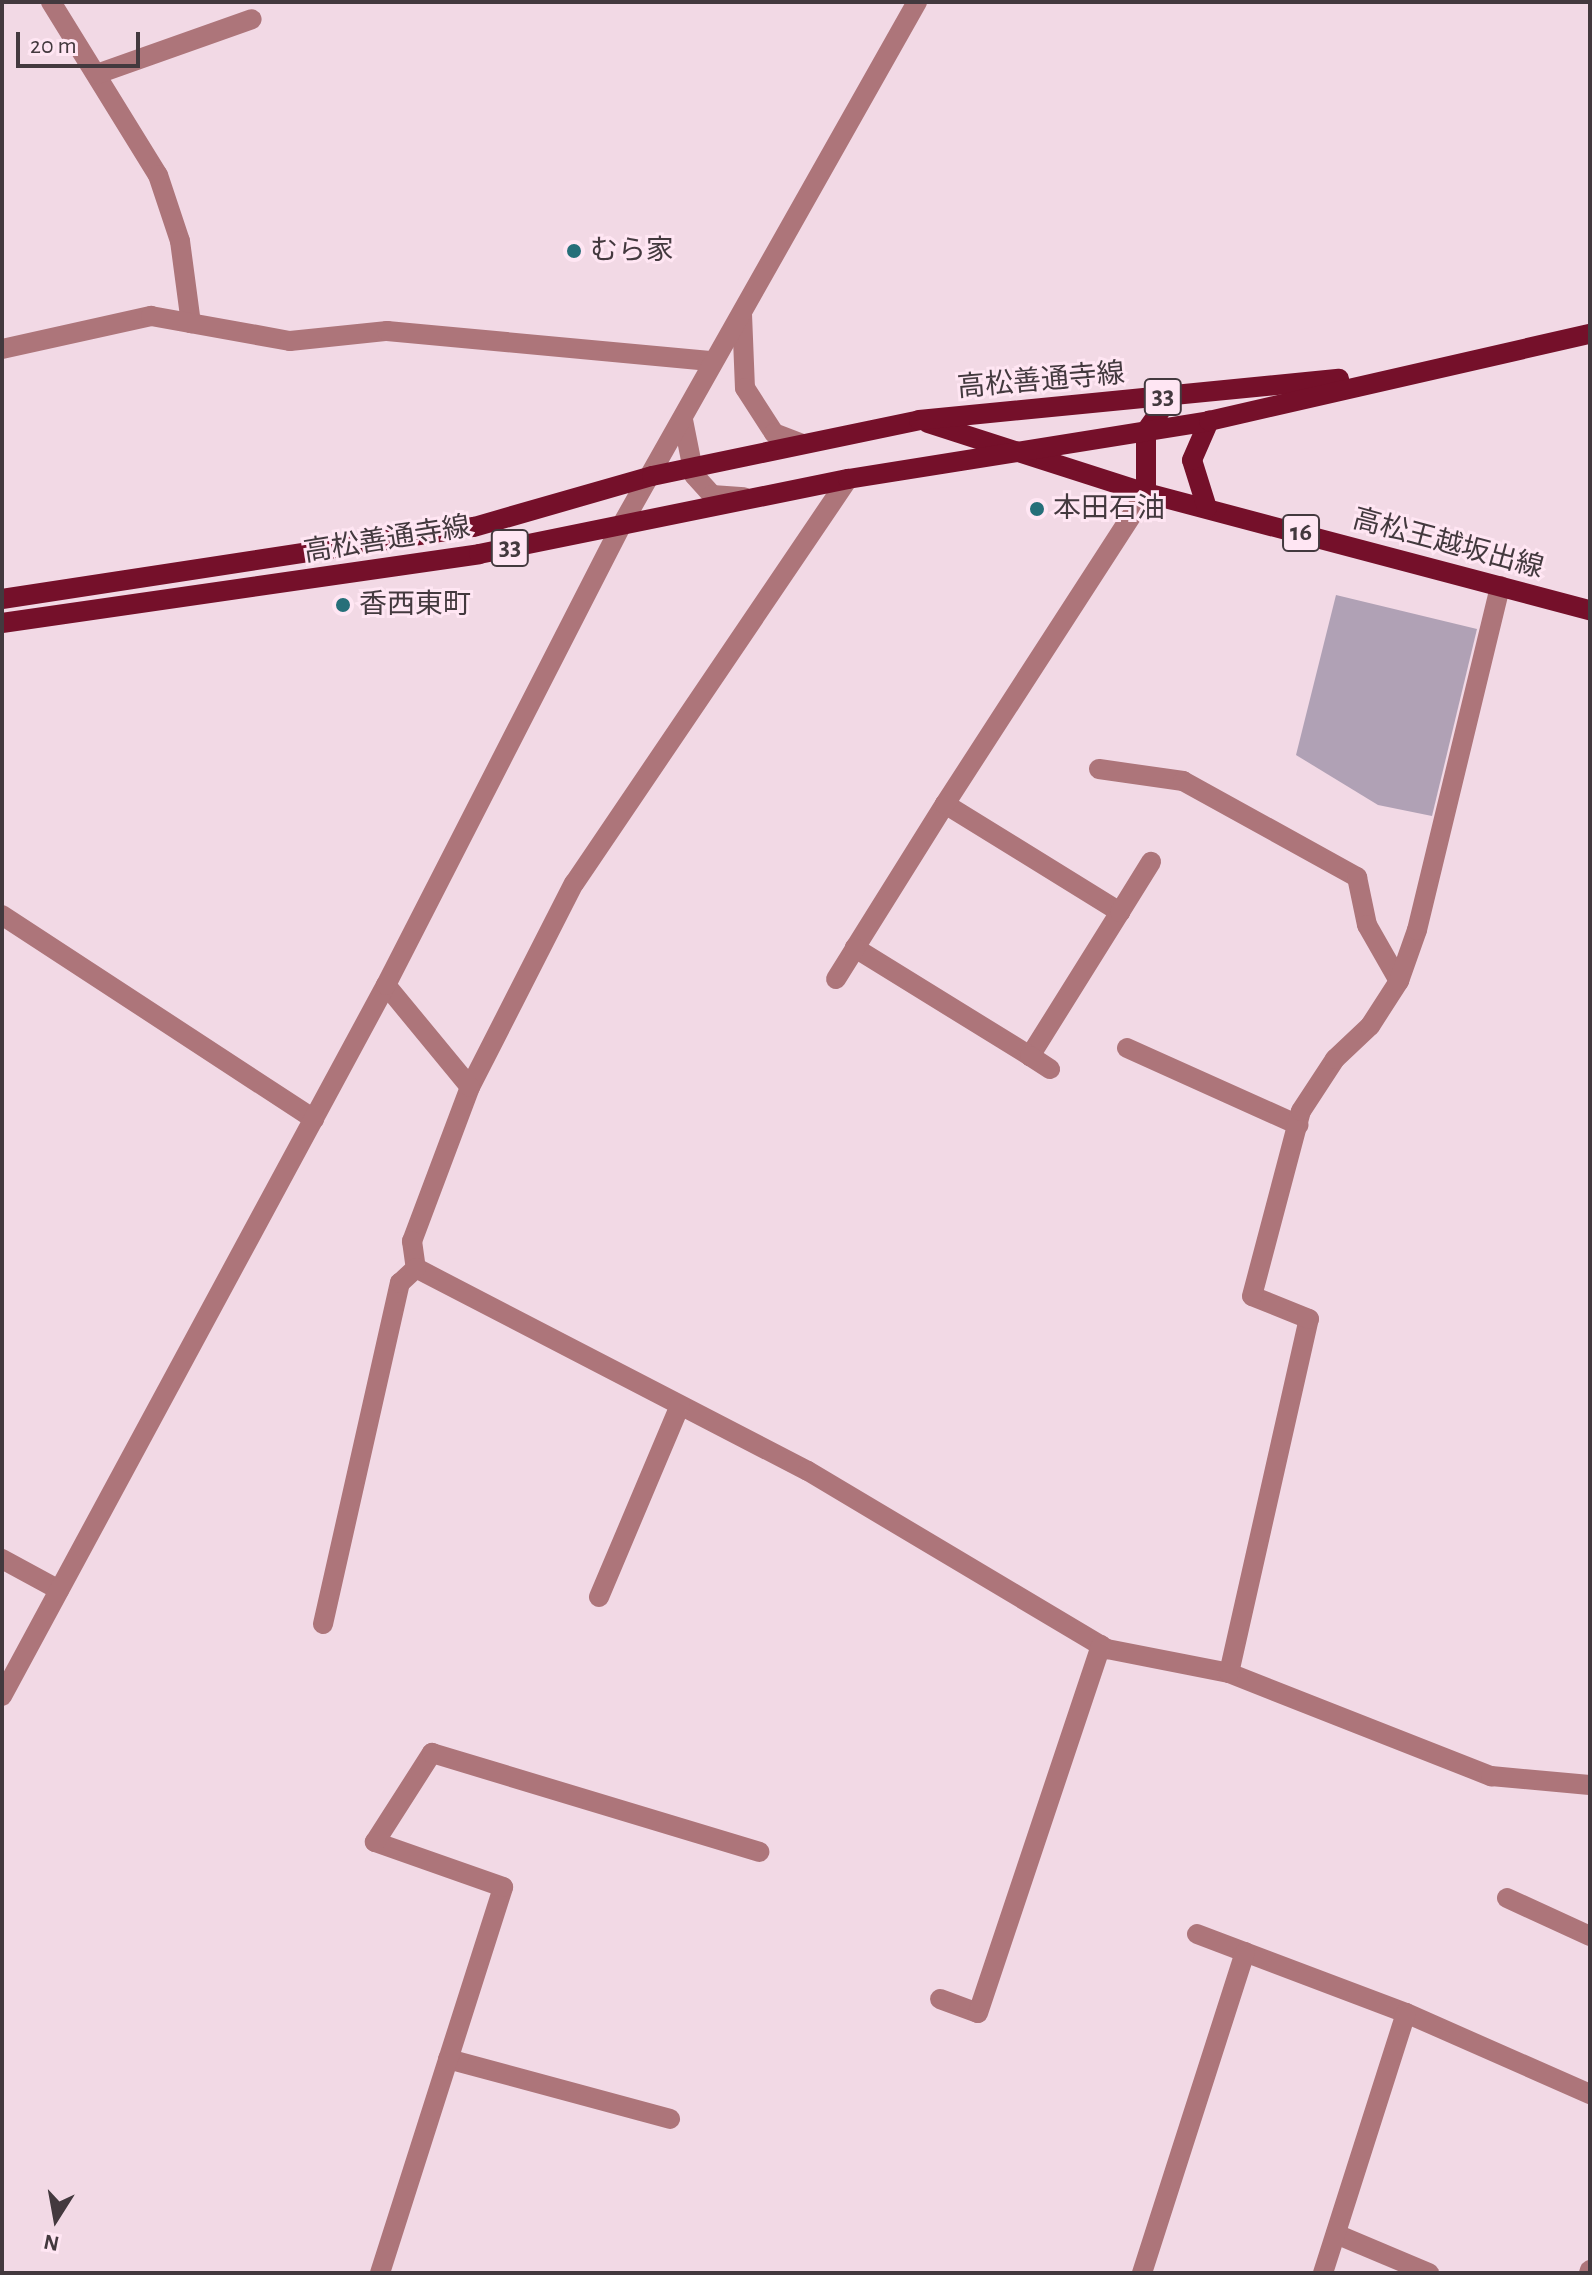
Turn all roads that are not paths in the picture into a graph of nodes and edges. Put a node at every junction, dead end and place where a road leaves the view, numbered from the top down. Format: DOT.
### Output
graph roads {
  1 [pos="51,2"];
  2 [pos="917,2"];
  3 [pos="252,19"];
  4 [pos="97,74"];
  5 [pos="743,306"];
  6 [pos="191,323"];
  7 [pos="1590,334"];
  8 [pos="2,349"];
  9 [pos="713,361"];
  10 [pos="1407,373"];
  11 [pos="1170,397"];
  12 [pos="683,418"];
  13 [pos="919,420"];
  14 [pos="1209,421"];
  15 [pos="1146,431"];
  16 [pos="802,444"];
  17 [pos="1014,452"];
  18 [pos="691,468"];
  19 [pos="652,476"];
  20 [pos="848,479"];
  21 [pos="1146,493"];
  22 [pos="760,498"];
  23 [pos="1207,508"];
  24 [pos="620,528"];
  25 [pos="1500,586"];
  26 [pos="2,599"];
  27 [pos="1590,610"];
  28 [pos="2,623"];
  29 [pos="1099,769"];
  30 [pos="945,804"];
  31 [pos="1151,862"];
  32 [pos="1120,912"];
  33 [pos="2,915"];
  34 [pos="855,948"];
  35 [pos="836,979"];
  36 [pos="1399,981"];
  37 [pos="386,985"];
  38 [pos="1127,1048"];
  39 [pos="1030,1056"];
  40 [pos="1050,1069"];
  41 [pos="470,1087"];
  42 [pos="314,1119"];
  43 [pos="1298,1125"];
  44 [pos="416,1268"];
  45 [pos="680,1405"];
  46 [pos="2,1559"];
  47 [pos="59,1590"];
  48 [pos="599,1597"];
  49 [pos="323,1624"];
  50 [pos="1101,1645"];
  51 [pos="1229,1673"];
  52 [pos="2,1696"];
  53 [pos="1590,1785"];
  54 [pos="759,1852"];
  55 [pos="1507,1898"];
  56 [pos="1197,1934"];
  57 [pos="1590,1936"];
  58 [pos="1245,1952"];
  59 [pos="940,1999"];
  60 [pos="1406,2013"];
  61 [pos="448,2059"];
  62 [pos="1590,2094"];
  63 [pos="670,2119"];
  64 [pos="1336,2234"];
  65 [pos="380,2273"];
  66 [pos="1142,2273"];
  67 [pos="1323,2273"];
  68 [pos="1429,2273"];
  1 -- 4 [label="street"];
  2 -- 5 [label="street"];
  3 -- 4 [label="street"];
  4 -- 6 [label="street"];
  5 -- 9 [label="street"];
  5 -- 16 [label="street"];
  6 -- 8 [label="street"];
  6 -- 9 [label="street"];
  7 -- 10 [label="main road, 高松善通寺線 / 33"];
  9 -- 12 [label="street"];
  10 -- 11 [label="main road, 高松善通寺線 / 33"];
  10 -- 14 [label="main road, 高松善通寺線 / 33"];
  11 -- 13 [label="main road, 高松善通寺線 / 33"];
  11 -- 15 [label="main road"];
  12 -- 18 [label="street"];
  12 -- 19 [label="street"];
  13 -- 16 [label="main road, 高松善通寺線 / 33"];
  13 -- 17 [label="main road, 高松善通寺線 / 33"];
  14 -- 15 [label="main road, 高松善通寺線 / 33"];
  14 -- 23 [label="main road"];
  15 -- 17 [label="main road, 高松善通寺線 / 33"];
  15 -- 21 [label="main road"];
  16 -- 18 [label="main road, 高松善通寺線 / 33"];
  17 -- 20 [label="main road, 高松善通寺線 / 33"];
  17 -- 21 [label="main road, 高松王越坂出線 / 16"];
  18 -- 19 [label="main road, 高松善通寺線 / 33"];
  18 -- 22 [label="street"];
  19 -- 24 [label="street"];
  19 -- 26 [label="main road, 高松善通寺線 / 33"];
  20 -- 22 [label="main road, 高松善通寺線 / 33"];
  20 -- 41 [label="street"];
  21 -- 23 [label="main road, 高松王越坂出線 / 16"];
  21 -- 30 [label="street"];
  22 -- 24 [label="main road, 高松善通寺線 / 33"];
  23 -- 25 [label="main road, 高松王越坂出線 / 16"];
  24 -- 28 [label="main road, 高松善通寺線 / 33"];
  24 -- 37 [label="street"];
  25 -- 27 [label="main road, 高松王越坂出線 / 16"];
  25 -- 36 [label="street"];
  29 -- 36 [label="street"];
  30 -- 32 [label="street"];
  30 -- 34 [label="street"];
  31 -- 32 [label="street"];
  32 -- 39 [label="street"];
  33 -- 42 [label="street"];
  34 -- 35 [label="street"];
  34 -- 39 [label="street"];
  36 -- 43 [label="street"];
  37 -- 41 [label="street"];
  37 -- 42 [label="street"];
  38 -- 43 [label="street"];
  39 -- 40 [label="street"];
  41 -- 44 [label="street"];
  42 -- 47 [label="street"];
  43 -- 51 [label="street"];
  44 -- 45 [label="street"];
  44 -- 49 [label="street"];
  45 -- 48 [label="street"];
  45 -- 50 [label="street"];
  46 -- 47 [label="street"];
  47 -- 52 [label="street"];
  50 -- 51 [label="street"];
  50 -- 59 [label="street"];
  51 -- 53 [label="street"];
  54 -- 61 [label="street"];
  55 -- 57 [label="street"];
  56 -- 58 [label="street"];
  58 -- 60 [label="street"];
  58 -- 66 [label="street"];
  60 -- 62 [label="street"];
  60 -- 64 [label="street"];
  61 -- 63 [label="street"];
  61 -- 65 [label="street"];
  64 -- 67 [label="street"];
  64 -- 68 [label="street"];
}
